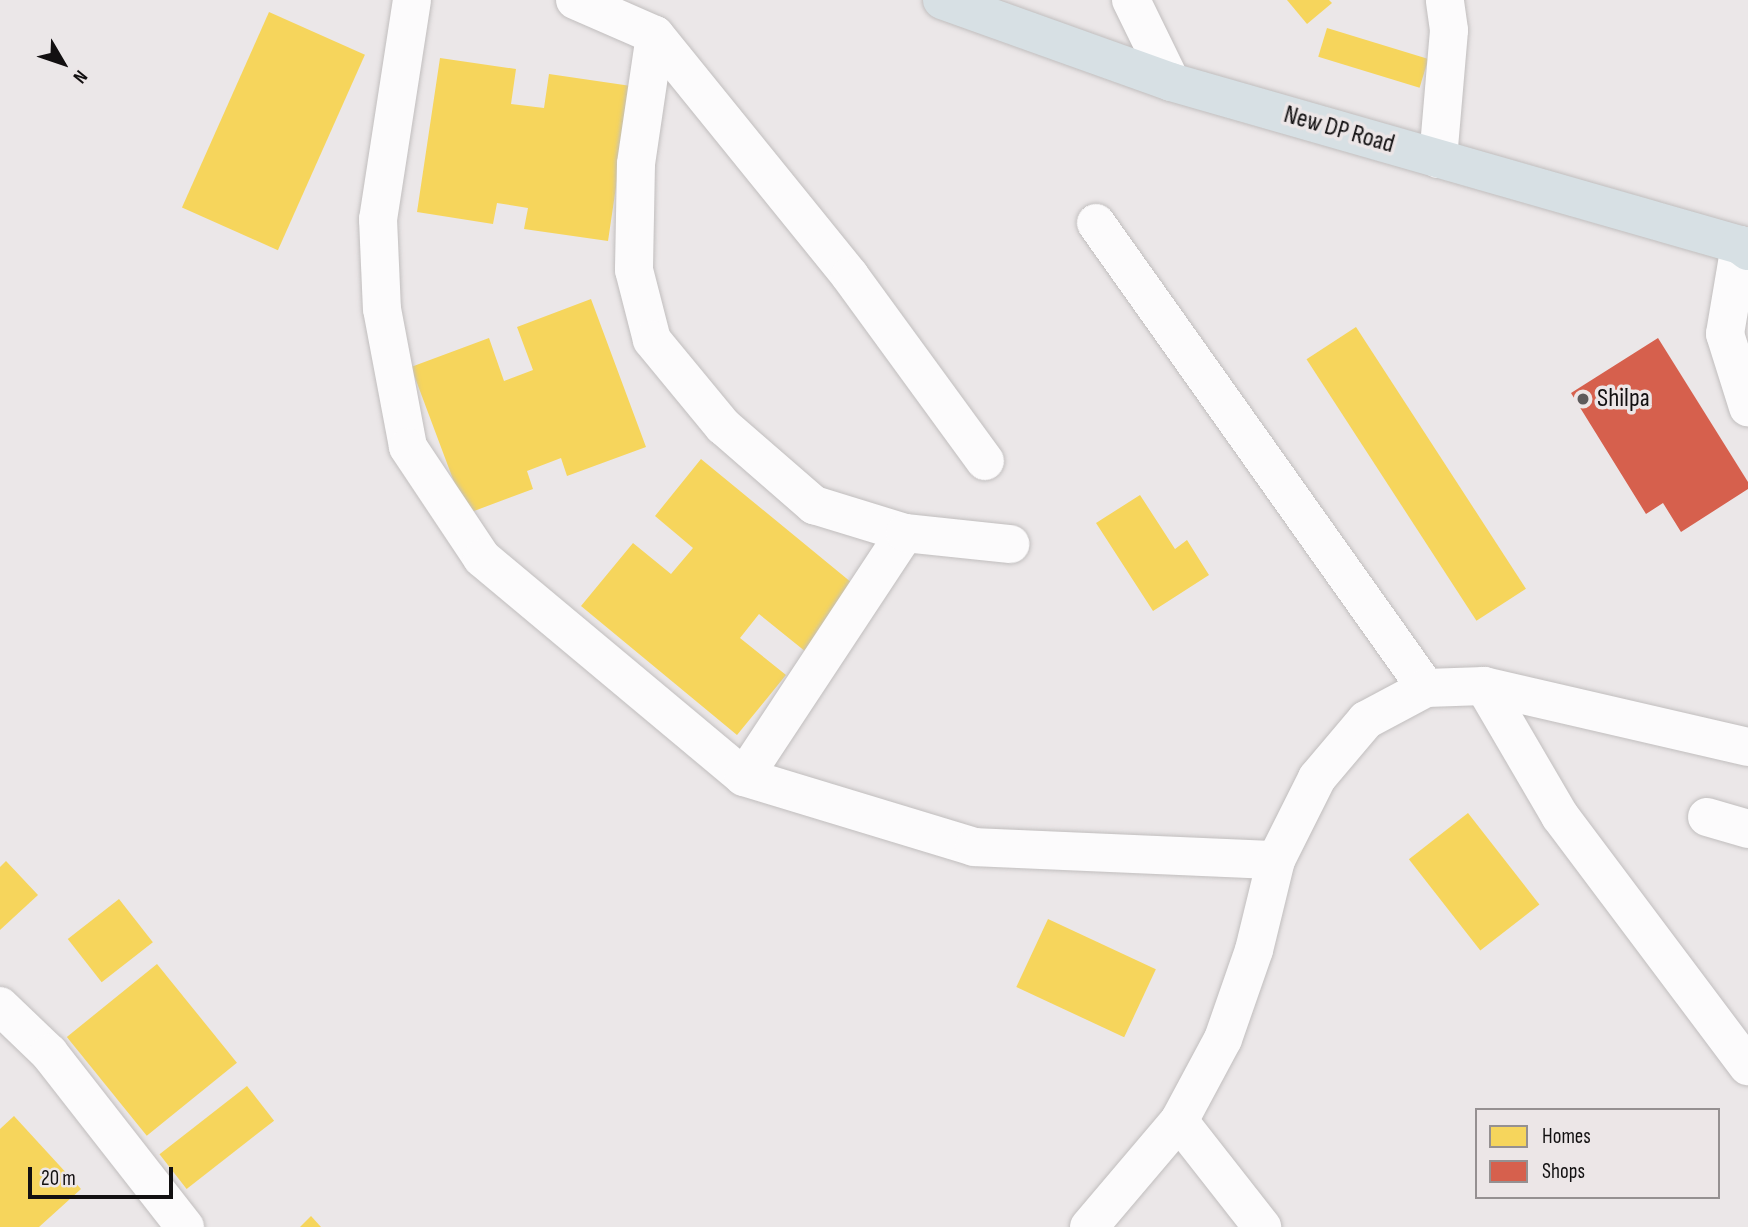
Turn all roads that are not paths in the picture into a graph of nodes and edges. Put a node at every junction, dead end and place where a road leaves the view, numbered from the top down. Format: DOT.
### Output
graph roads {
  1 [pos="412,0"];
  2 [pos="575,0"];
  3 [pos="942,0"];
  4 [pos="1132,0"];
  5 [pos="1445,0"];
  6 [pos="1007,12"];
  7 [pos="655,35"];
  8 [pos="1171,82"];
  9 [pos="1438,159"];
  10 [pos="1096,223"];
  11 [pos="1745,246"];
  12 [pos="1748,407"];
  13 [pos="985,461"];
  14 [pos="905,533"];
  15 [pos="1010,544"];
  16 [pos="1484,686"];
  17 [pos="1426,688"];
  18 [pos="1748,747"];
  19 [pos="744,777"];
  20 [pos="1707,817"];
  21 [pos="1748,829"];
  22 [pos="1276,860"];
  23 [pos="0,1006"];
  24 [pos="1748,1066"];
  25 [pos="1179,1121"];
  26 [pos="185,1227"];
  27 [pos="1089,1227"];
  28 [pos="1262,1227"];
  1 -- 19 [label="street"];
  2 -- 7 [label="street"];
  3 -- 6 [label="main road, New DP Road"];
  4 -- 8 [label="street"];
  5 -- 9 [label="street"];
  6 -- 8 [label="main road, New DP Road"];
  7 -- 13 [label="street"];
  7 -- 14 [label="street"];
  8 -- 9 [label="main road, New DP Road"];
  9 -- 11 [label="main road, New DP Road"];
  10 -- 17 [label="street"];
  11 -- 12 [label="street"];
  14 -- 15 [label="street"];
  14 -- 19 [label="street"];
  16 -- 17 [label="street"];
  16 -- 18 [label="street"];
  16 -- 24 [label="street"];
  17 -- 22 [label="street"];
  19 -- 22 [label="street"];
  20 -- 21 [label="street"];
  22 -- 25 [label="street"];
  23 -- 26 [label="street"];
  25 -- 27 [label="street"];
  25 -- 28 [label="street"];
}
